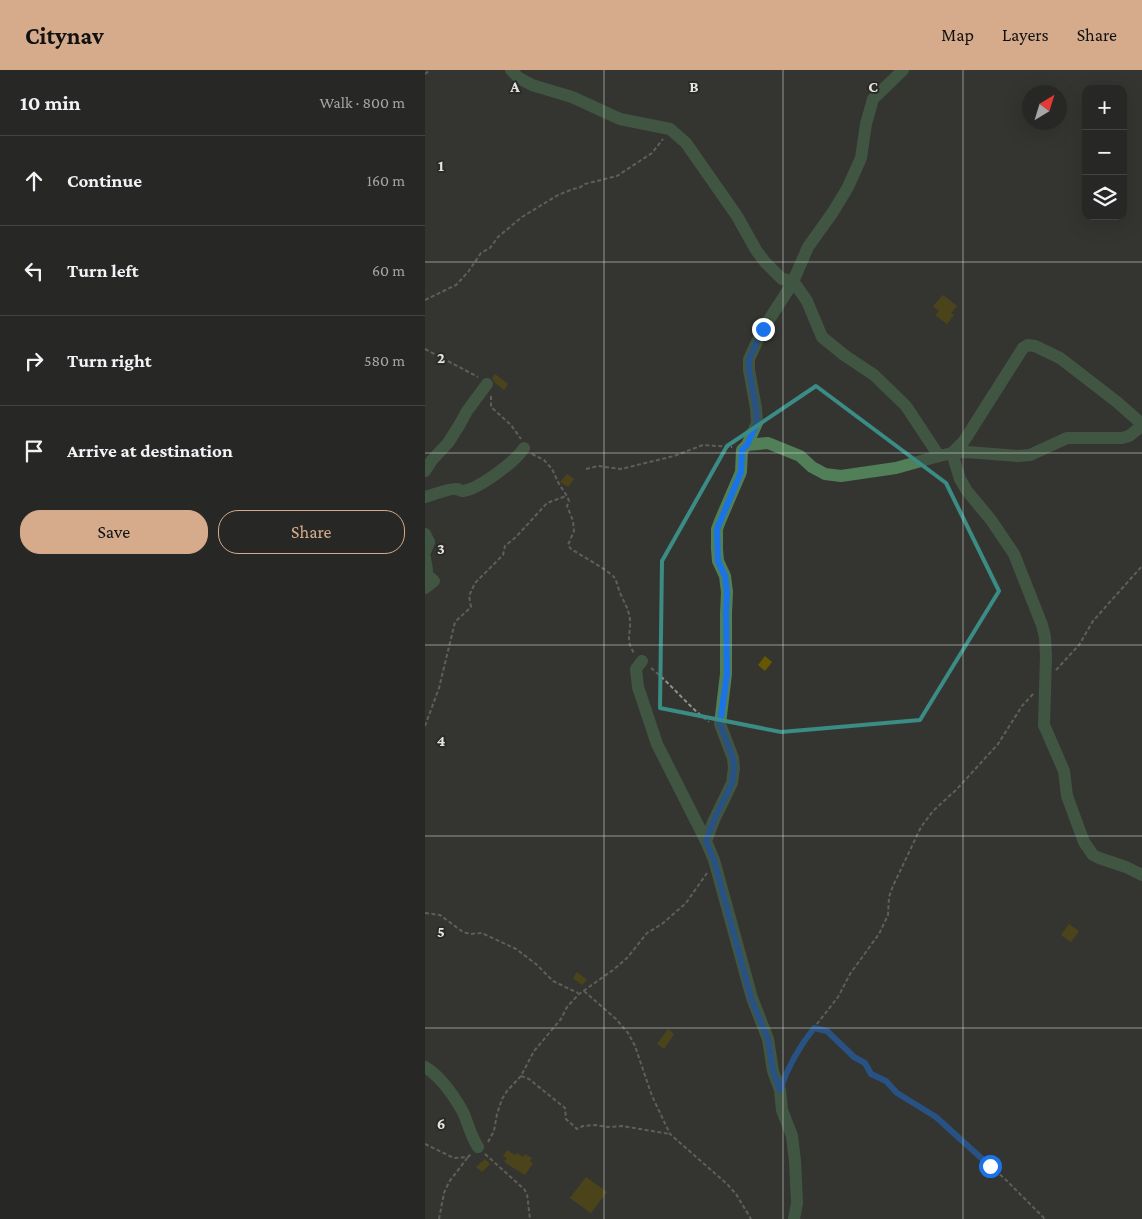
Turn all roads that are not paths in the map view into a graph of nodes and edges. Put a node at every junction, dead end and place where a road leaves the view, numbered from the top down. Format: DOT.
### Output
graph roads {
  1 [pos="511,70"];
  2 [pos="903,70"];
  3 [pos="793,281"];
  4 [pos="487,384"];
  5 [pos="1142,425"];
  6 [pos="524,448"];
  7 [pos="744,448"];
  8 [pos="952,453"];
  9 [pos="939,456"];
  10 [pos="425,471"];
  11 [pos="425,497"];
  12 [pos="425,534"];
  13 [pos="425,552"];
  14 [pos="425,558"];
  15 [pos="425,588"];
  16 [pos="642,661"];
  17 [pos="706,841"];
  18 [pos="1142,875"];
  19 [pos="425,1067"];
  20 [pos="478,1146"];
  21 [pos="794,1219"];
  1 -- 3 [label="street"];
  2 -- 3 [label="street"];
  3 -- 7 [label="street"];
  3 -- 9 [label="street"];
  4 -- 10 [label="street"];
  5 -- 8 [label="street"];
  5 -- 8 [label="street"];
  6 -- 11 [label="street"];
  7 -- 9 [label="street"];
  7 -- 17 [label="street"];
  8 -- 9 [label="street"];
  8 -- 18 [label="street"];
  12 -- 13 [label="street"];
  14 -- 15 [label="street"];
  16 -- 17 [label="street"];
  17 -- 21 [label="street"];
  19 -- 20 [label="street"];
}
